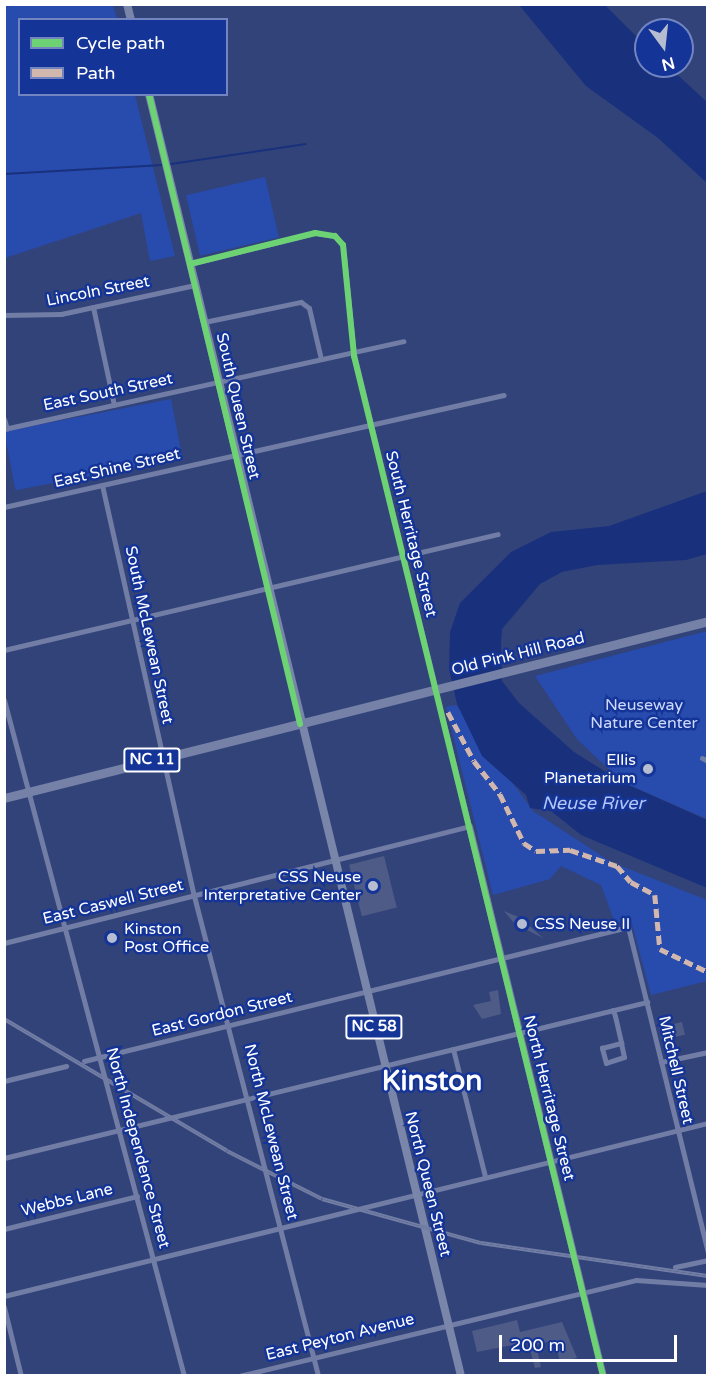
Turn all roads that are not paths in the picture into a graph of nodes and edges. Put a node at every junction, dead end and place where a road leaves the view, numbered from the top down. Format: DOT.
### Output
graph roads {
  1 [pos="149,96"];
  2 [pos="190,264"];
  3 [pos="195,285"];
  4 [pos="93,307"];
  5 [pos="4,315"];
  6 [pos="204,322"];
  7 [pos="403,341"];
  8 [pos="354,352"];
  9 [pos="321,359"];
  10 [pos="218,382"];
  11 [pos="504,395"];
  12 [pos="114,405"];
  13 [pos="4,419"];
  14 [pos="371,425"];
  15 [pos="6,429"];
  16 [pos="236,455"];
  17 [pos="102,485"];
  18 [pos="4,507"];
  19 [pos="498,534"];
  20 [pos="403,557"];
  21 [pos="267,588"];
  22 [pos="131,620"];
  23 [pos="708,621"];
  24 [pos="4,650"];
  25 [pos="439,690"];
  26 [pos="4,700"];
  27 [pos="300,724"];
  28 [pos="162,758"];
  29 [pos="29,792"];
  30 [pos="4,798"];
  31 [pos="469,826"];
  32 [pos="333,860"];
  33 [pos="194,896"];
  34 [pos="628,927"];
  35 [pos="65,928"];
  36 [pos="4,943"];
  37 [pos="501,958"];
  38 [pos="365,992"];
  39 [pos="647,1002"];
  40 [pos="613,1010"];
  41 [pos="229,1026"];
  42 [pos="519,1033"];
  43 [pos="621,1043"];
  44 [pos="453,1049"];
  45 [pos="708,1052"];
  46 [pos="100,1058"];
  47 [pos="84,1061"];
  48 [pos="661,1062"];
  49 [pos="66,1066"];
  50 [pos="383,1066"];
  51 [pos="4,1081"];
  52 [pos="249,1099"];
  53 [pos="708,1122"];
  54 [pos="676,1130"];
  55 [pos="120,1132"];
  56 [pos="4,1158"];
  57 [pos="550,1160"];
  58 [pos="485,1176"];
  59 [pos="415,1194"];
  60 [pos="137,1196"];
  61 [pos="281,1228"];
  62 [pos="4,1229"];
  63 [pos="708,1253"];
  64 [pos="153,1259"];
  65 [pos="708,1260"];
  66 [pos="675,1267"];
  67 [pos="708,1285"];
  68 [pos="583,1293"];
  69 [pos="4,1296"];
  70 [pos="4,1307"];
  71 [pos="448,1324"];
  72 [pos="314,1358"];
  73 [pos="21,1376"];
  74 [pos="184,1376"];
  75 [pos="239,1376"];
  76 [pos="318,1376"];
  77 [pos="461,1376"];
  78 [pos="603,1376"];
  1 -- 2 [label="main road, South Queen Street / NC 58"];
  2 -- 3 [label="main road, South Queen Street / NC 58"];
  2 -- 8 [label="street, South Herritage Street"];
  3 -- 4 [label="street, Lincoln Street"];
  3 -- 6 [label="main road, South Queen Street / NC 58"];
  4 -- 5 [label="street, Lincoln Street"];
  4 -- 12 [label="street"];
  6 -- 9 [label="street"];
  6 -- 10 [label="main road, South Queen Street / NC 58"];
  7 -- 8 [label="street, East South Street"];
  8 -- 9 [label="street, East South Street"];
  8 -- 14 [label="street, South Herritage Street"];
  9 -- 10 [label="street, East South Street"];
  10 -- 12 [label="street, East South Street"];
  10 -- 16 [label="main road, South Queen Street / NC 58"];
  11 -- 14 [label="street, East Shine Street"];
  12 -- 15 [label="street, East South Street"];
  13 -- 15 [label="street"];
  14 -- 16 [label="street, East Shine Street"];
  14 -- 20 [label="street, South Herritage Street"];
  16 -- 17 [label="street, East Shine Street"];
  16 -- 21 [label="main road, South Queen Street / NC 58"];
  17 -- 18 [label="street, East Shine Street"];
  17 -- 22 [label="street, South McLewean Street"];
  19 -- 20 [label="street"];
  20 -- 21 [label="street"];
  20 -- 25 [label="street, South Herritage Street"];
  21 -- 22 [label="street"];
  21 -- 27 [label="main road, South Queen Street / NC 58"];
  22 -- 24 [label="street"];
  22 -- 28 [label="street, South McLewean Street"];
  23 -- 25 [label="highway, Old Pink Hill Road / NC 11"];
  25 -- 27 [label="highway, Old Pink Hill Road / NC 11"];
  25 -- 31 [label="street, South Herritage Street"];
  26 -- 29 [label="street, North Independence Street"];
  27 -- 28 [label="highway, NC 11"];
  27 -- 32 [label="main road, South Queen Street / NC 58"];
  28 -- 29 [label="highway, NC 11"];
  28 -- 33 [label="street, South McLewean Street"];
  29 -- 30 [label="highway, NC 11"];
  29 -- 35 [label="street, North Independence Street"];
  31 -- 32 [label="street, East Caswell Street"];
  31 -- 37 [label="street, North Herritage Street"];
  32 -- 33 [label="street, East Caswell Street"];
  32 -- 38 [label="main road, North Queen Street / NC 58"];
  33 -- 35 [label="street, East Caswell Street"];
  33 -- 41 [label="street, North McLewean Street"];
  34 -- 37 [label="street, East Gordon Street"];
  34 -- 39 [label="street, Mitchell Street"];
  35 -- 36 [label="street, East Caswell Street"];
  35 -- 46 [label="street, North Independence Street"];
  37 -- 38 [label="street, East Gordon Street"];
  37 -- 42 [label="street, North Herritage Street"];
  38 -- 41 [label="street, East Gordon Street"];
  38 -- 50 [label="main road, North Queen Street / NC 58"];
  39 -- 40 [label="street"];
  39 -- 48 [label="street, Mitchell Street"];
  40 -- 42 [label="street"];
  40 -- 43 [label="street"];
  41 -- 46 [label="street, East Gordon Street"];
  41 -- 52 [label="street, North McLewean Street"];
  42 -- 44 [label="street"];
  42 -- 57 [label="street, North Herritage Street"];
  43 -- 43 [label="street"];
  44 -- 50 [label="street"];
  44 -- 58 [label="street"];
  45 -- 48 [label="street"];
  46 -- 47 [label="street, East Gordon Street"];
  46 -- 55 [label="street, North Independence Street"];
  48 -- 54 [label="street, Mitchell Street"];
  49 -- 51 [label="street"];
  50 -- 52 [label="street"];
  50 -- 59 [label="main road, North Queen Street / NC 58"];
  52 -- 55 [label="street"];
  52 -- 61 [label="street, North McLewean Street"];
  53 -- 54 [label="street"];
  54 -- 57 [label="street"];
  54 -- 63 [label="street, Mitchell Street"];
  55 -- 56 [label="street"];
  55 -- 60 [label="street, North Independence Street"];
  57 -- 58 [label="street"];
  57 -- 68 [label="street, North Herritage Street"];
  58 -- 59 [label="street"];
  59 -- 61 [label="street"];
  59 -- 71 [label="main road, North Queen Street / NC 58"];
  60 -- 62 [label="street, Webbs Lane"];
  60 -- 64 [label="street, North Independence Street"];
  61 -- 64 [label="street"];
  61 -- 72 [label="street, North McLewean Street"];
  64 -- 69 [label="street"];
  64 -- 74 [label="street, North Independence Street"];
  65 -- 66 [label="street"];
  67 -- 68 [label="street, East Peyton Avenue"];
  68 -- 71 [label="street, East Peyton Avenue"];
  68 -- 78 [label="street, North Herritage Street"];
  70 -- 73 [label="street"];
  71 -- 72 [label="street, East Peyton Avenue"];
  71 -- 77 [label="main road, North Queen Street / NC 58"];
  72 -- 75 [label="street, East Peyton Avenue"];
  72 -- 76 [label="street, North McLewean Street"];
}
